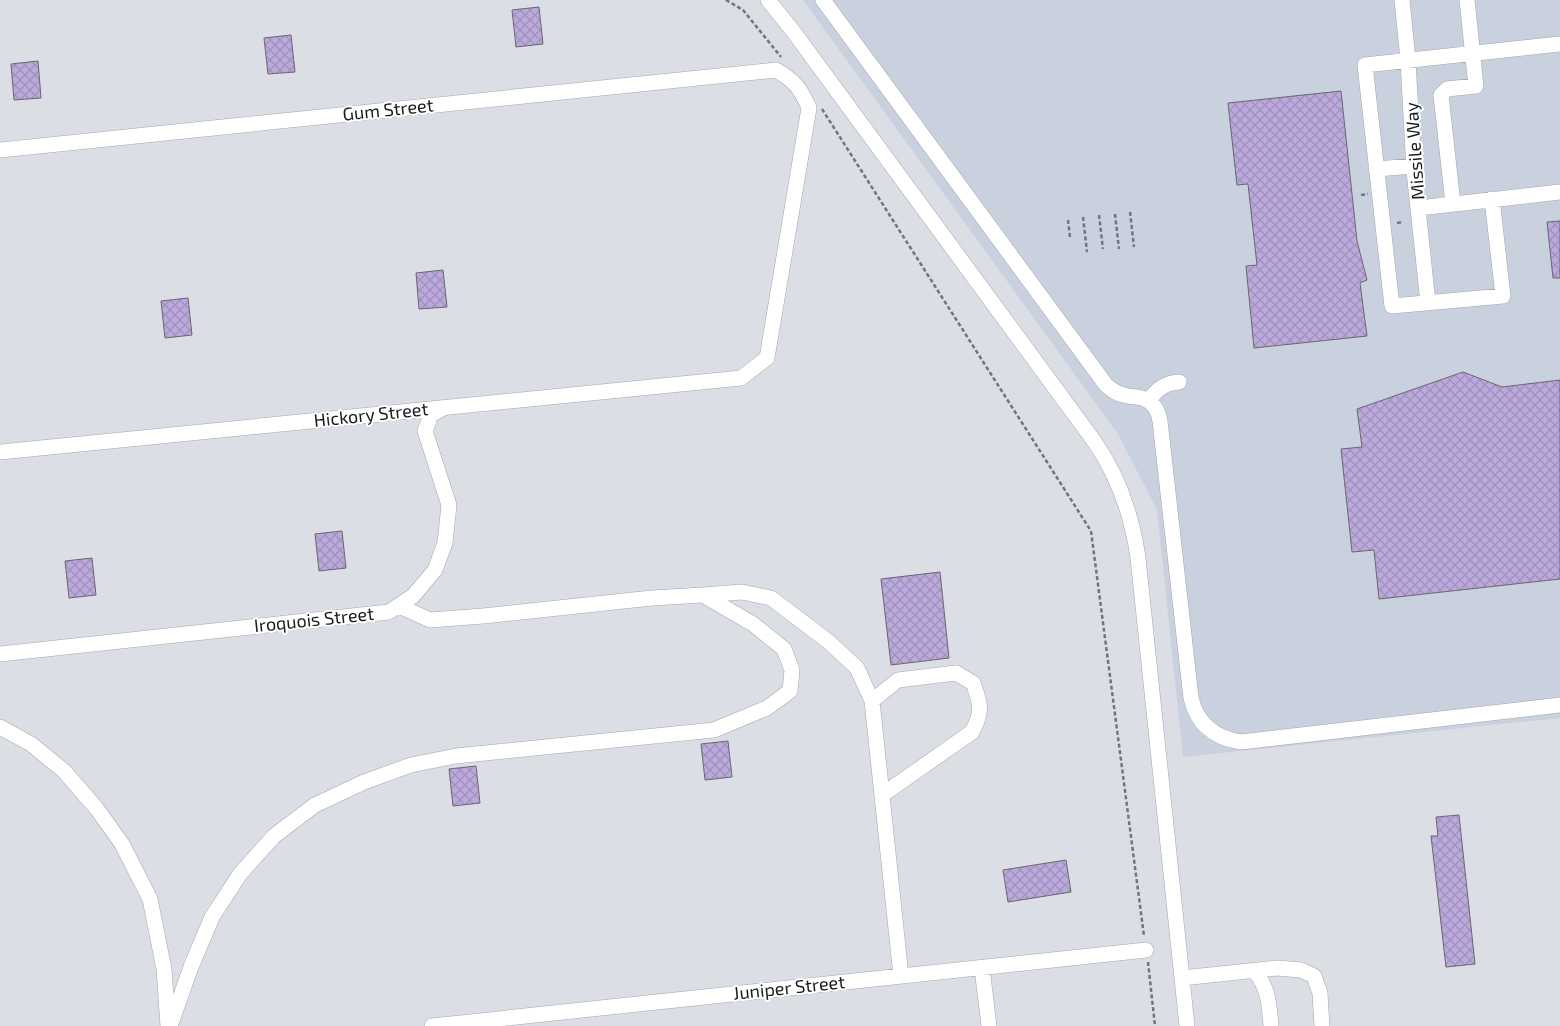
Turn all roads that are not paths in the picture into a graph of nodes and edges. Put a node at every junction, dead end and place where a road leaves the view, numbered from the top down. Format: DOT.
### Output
graph roads {
  1 [pos="768,0"];
  2 [pos="823,0"];
  3 [pos="1402,0"];
  4 [pos="1467,0"];
  5 [pos="1560,44"];
  6 [pos="1473,53"];
  7 [pos="1408,60"];
  8 [pos="0,150"];
  9 [pos="1414,166"];
  10 [pos="1376,170"];
  11 [pos="1560,192"];
  12 [pos="1492,199"];
  13 [pos="1453,204"];
  14 [pos="1419,208"];
  15 [pos="1428,303"];
  16 [pos="741,378"];
  17 [pos="1179,382"];
  18 [pos="1149,401"];
  19 [pos="444,407"];
  20 [pos="0,452"];
  21 [pos="703,595"];
  22 [pos="399,606"];
  23 [pos="0,654"];
  24 [pos="872,701"];
  25 [pos="1560,705"];
  26 [pos="0,727"];
  27 [pos="882,795"];
  28 [pos="1146,950"];
  29 [pos="982,968"];
  30 [pos="1255,971"];
  31 [pos="901,976"];
  32 [pos="1182,978"];
  33 [pos="169,1026"];
  34 [pos="432,1026"];
  35 [pos="989,1026"];
  36 [pos="1187,1026"];
  37 [pos="1271,1026"];
  38 [pos="1322,1026"];
  1 -- 32 [label="street"];
  2 -- 18 [label="street"];
  3 -- 7 [label="street, Missile Way"];
  4 -- 6 [label="street"];
  5 -- 6 [label="street"];
  6 -- 7 [label="street"];
  6 -- 13 [label="street"];
  7 -- 9 [label="street, Missile Way"];
  7 -- 10 [label="street"];
  8 -- 16 [label="street, Gum Street"];
  9 -- 10 [label="street"];
  9 -- 14 [label="street, Missile Way"];
  10 -- 15 [label="street"];
  11 -- 12 [label="street"];
  12 -- 13 [label="street"];
  12 -- 15 [label="street"];
  13 -- 14 [label="street"];
  14 -- 15 [label="street, Missile Way"];
  16 -- 19 [label="street, Hickory Street"];
  17 -- 18 [label="street"];
  18 -- 25 [label="street"];
  19 -- 20 [label="street, Hickory Street"];
  19 -- 22 [label="street, Iroquois Street"];
  21 -- 22 [label="street"];
  21 -- 24 [label="street"];
  21 -- 33 [label="street"];
  22 -- 23 [label="street, Iroquois Street"];
  24 -- 27 [label="street"];
  24 -- 27 [label="street"];
  26 -- 33 [label="street"];
  27 -- 31 [label="street"];
  28 -- 29 [label="street, Juniper Street"];
  29 -- 31 [label="street, Juniper Street"];
  29 -- 35 [label="street"];
  30 -- 32 [label="street"];
  30 -- 37 [label="street"];
  30 -- 38 [label="street"];
  31 -- 34 [label="street, Juniper Street"];
  32 -- 36 [label="street"];
}
